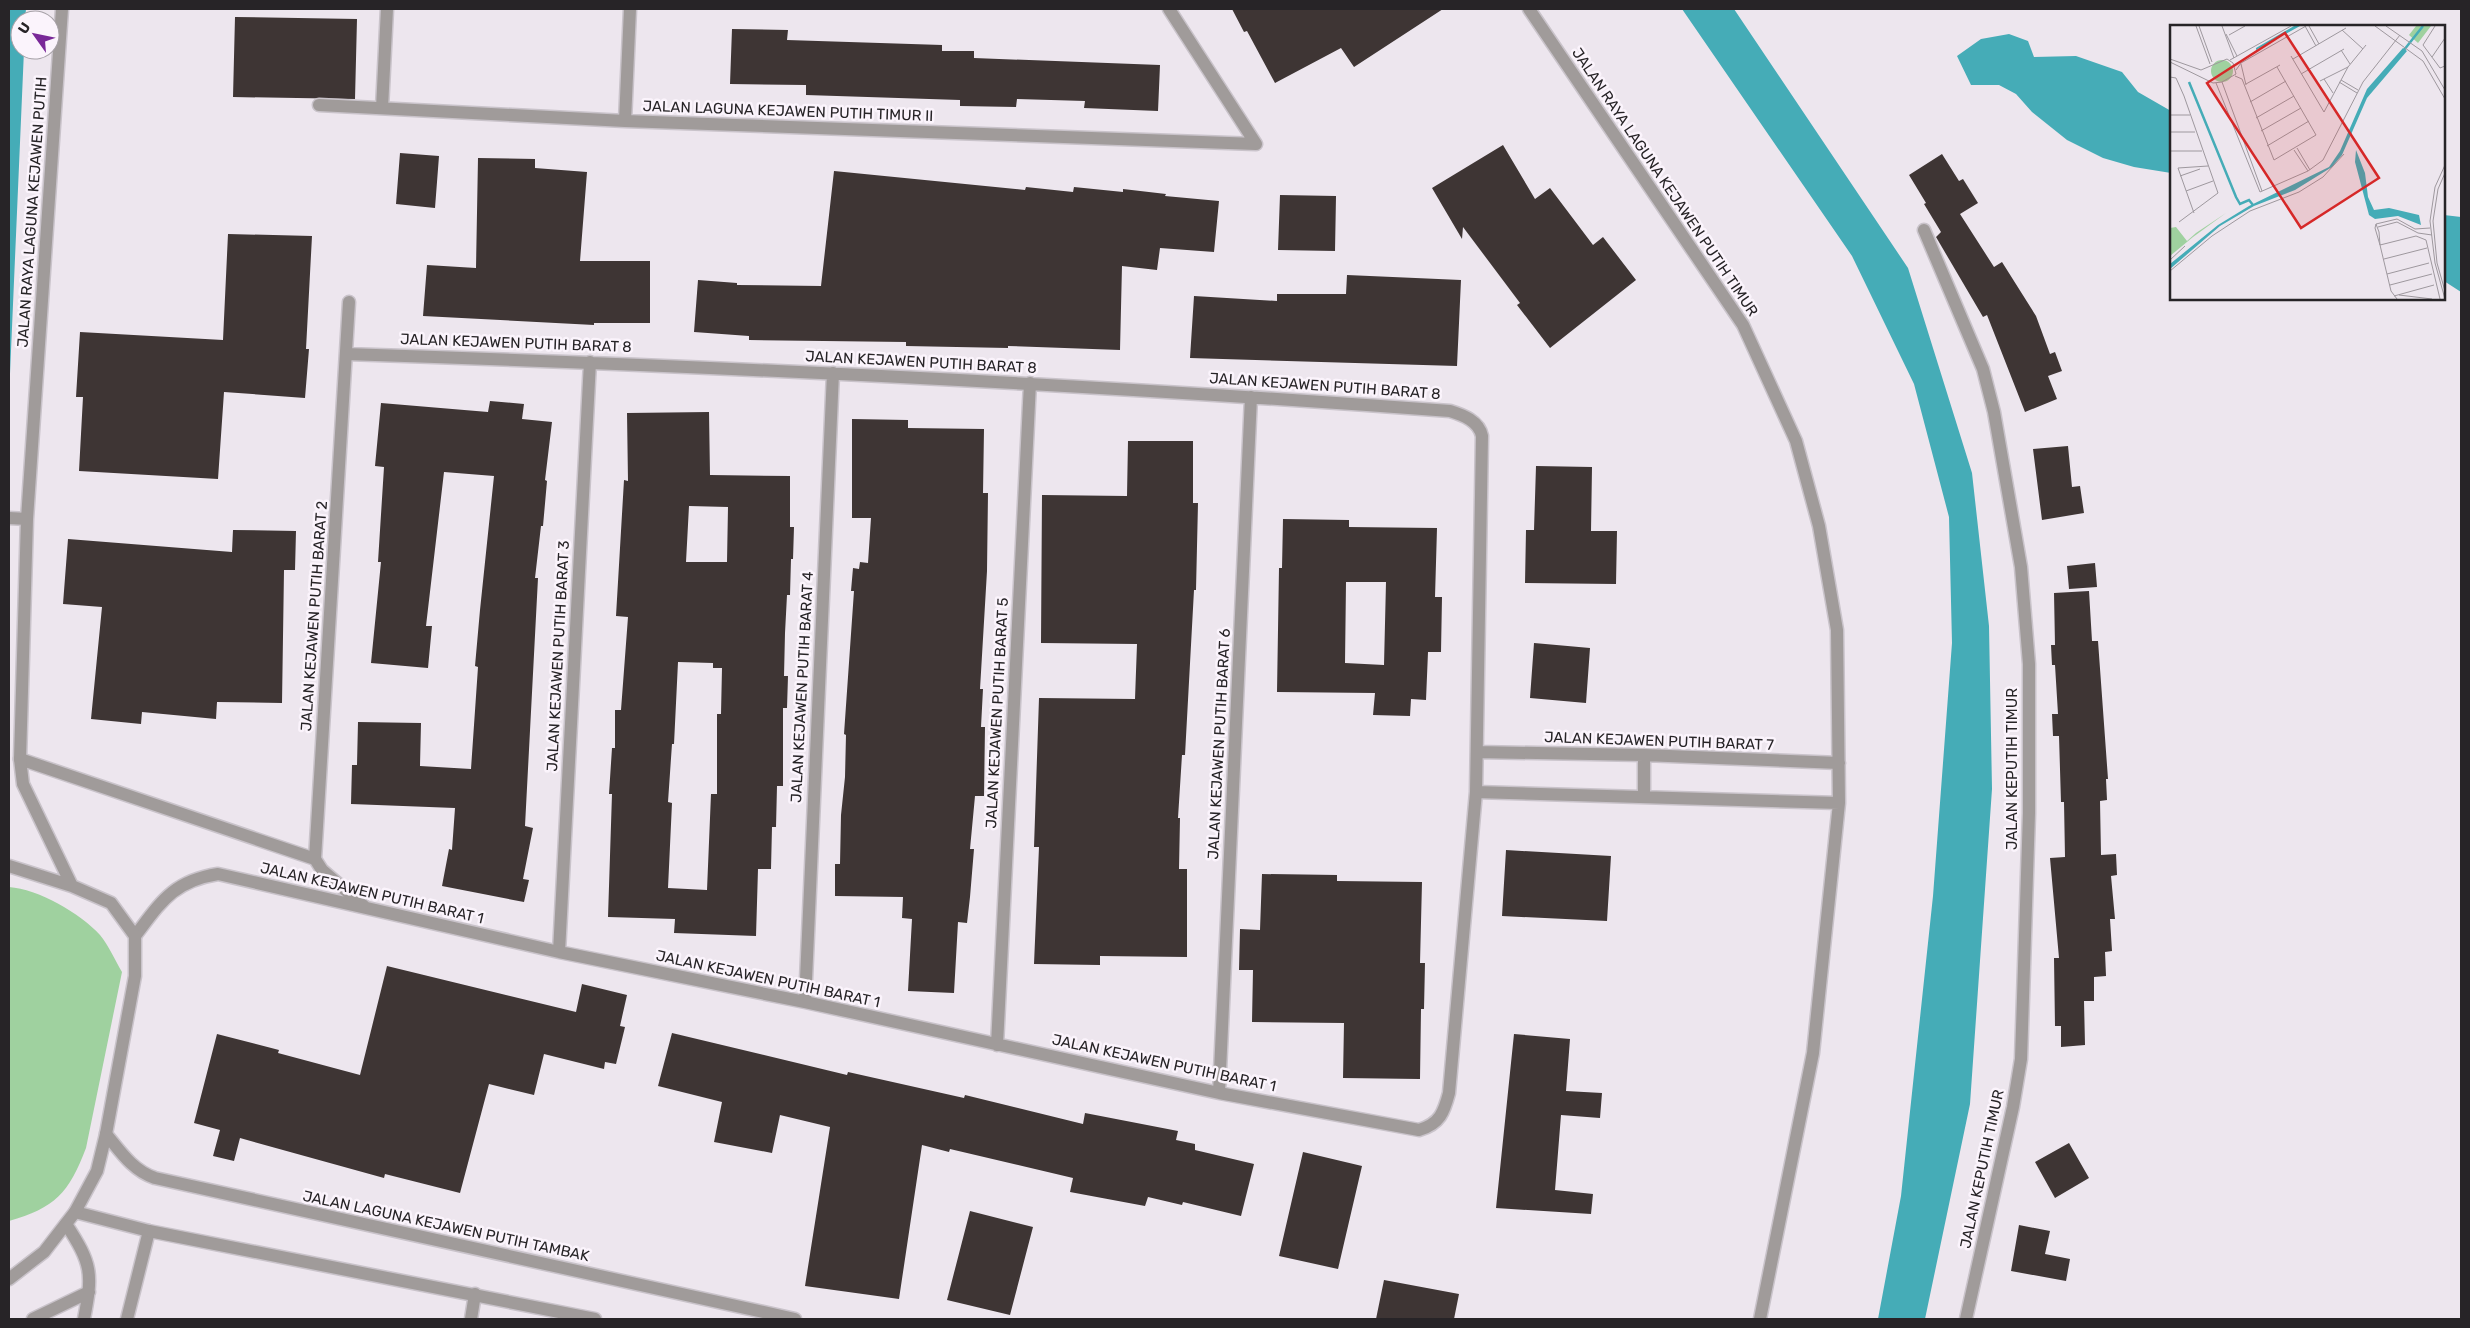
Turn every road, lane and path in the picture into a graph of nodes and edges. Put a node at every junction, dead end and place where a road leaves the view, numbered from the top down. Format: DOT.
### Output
graph roads {
  1 [pos="62,9"];
  2 [pos="387,9"];
  3 [pos="630,9"];
  4 [pos="1169,9"];
  5 [pos="1529,9"];
  6 [pos="319,105"];
  7 [pos="382,108"];
  8 [pos="625,121"];
  9 [pos="1924,230"];
  10 [pos="349,302"];
  11 [pos="346,354"];
  12 [pos="590,362"];
  13 [pos="833,373"];
  14 [pos="1030,383"];
  15 [pos="1251,397"];
  16 [pos="9,518"];
  17 [pos="27,519"];
  18 [pos="1477,752"];
  19 [pos="1644,755"];
  20 [pos="20,759"];
  21 [pos="1839,763"];
  22 [pos="1476,792"];
  23 [pos="1644,797"];
  24 [pos="1839,803"];
  25 [pos="315,859"];
  26 [pos="9,866"];
  27 [pos="72,886"];
  28 [pos="367,908"];
  29 [pos="135,936"];
  30 [pos="559,952"];
  31 [pos="805,1002"];
  32 [pos="997,1045"];
  33 [pos="1219,1093"];
  34 [pos="106,1134"];
  35 [pos="74,1212"];
  36 [pos="66,1224"];
  37 [pos="149,1231"];
  38 [pos="9,1279"];
  39 [pos="89,1292"];
  40 [pos="475,1294"];
  41 [pos="546,1314"];
  42 [pos="754,1315"];
  43 [pos="33,1319"];
  44 [pos="84,1319"];
  45 [pos="126,1319"];
  46 [pos="471,1319"];
  47 [pos="595,1319"];
  48 [pos="795,1319"];
  49 [pos="1760,1319"];
  50 [pos="1966,1319"];
  1 -- 17 [label="street, JALAN RAYA LAGUNA KEJAWEN PUTIH"];
  2 -- 7 [label="street"];
  3 -- 8 [label="street"];
  4 -- 8 [label="street, JALAN LAGUNA KEJAWEN PUTIH TIMUR II"];
  5 -- 21 [label="street, JALAN RAYA LAGUNA KEJAWEN PUTIH TIMUR"];
  6 -- 7 [label="street, JALAN LAGUNA KEJAWEN PUTIH TIMUR II"];
  7 -- 8 [label="street, JALAN LAGUNA KEJAWEN PUTIH TIMUR II"];
  9 -- 50 [label="street, JALAN KEPUTIH TIMUR"];
  10 -- 11 [label="street, JALAN KEJAWEN PUTIH BARAT 2"];
  11 -- 12 [label="street, JALAN KEJAWEN PUTIH BARAT 8"];
  11 -- 25 [label="street, JALAN KEJAWEN PUTIH BARAT 2"];
  12 -- 13 [label="street, JALAN KEJAWEN PUTIH BARAT 8"];
  12 -- 30 [label="street, JALAN KEJAWEN PUTIH BARAT 3"];
  13 -- 14 [label="street, JALAN KEJAWEN PUTIH BARAT 8"];
  13 -- 31 [label="street, JALAN KEJAWEN PUTIH BARAT 4"];
  14 -- 15 [label="street, JALAN KEJAWEN PUTIH BARAT 8"];
  14 -- 32 [label="street, JALAN KEJAWEN PUTIH BARAT 5"];
  15 -- 18 [label="street, JALAN KEJAWEN PUTIH BARAT 8"];
  15 -- 33 [label="street, JALAN KEJAWEN PUTIH BARAT 6"];
  16 -- 17 [label="street"];
  17 -- 20 [label="street, JALAN RAYA LAGUNA KEJAWEN PUTIH"];
  18 -- 19 [label="street, JALAN KEJAWEN PUTIH BARAT 7"];
  18 -- 22 [label="street"];
  19 -- 21 [label="street, JALAN KEJAWEN PUTIH BARAT 7"];
  19 -- 23 [label="street"];
  20 -- 25 [label="street"];
  20 -- 27 [label="street, JALAN RAYA LAGUNA KEJAWEN PUTIH"];
  21 -- 24 [label="street, JALAN RAYA LAGUNA KEJAWEN PUTIH TIMUR"];
  22 -- 23 [label="street"];
  22 -- 33 [label="street, JALAN KEJAWEN PUTIH BARAT 1"];
  23 -- 24 [label="street"];
  24 -- 49 [label="street, JALAN RAYA LAGUNA KEJAWEN PUTIH TIMUR"];
  25 -- 28 [label="street"];
  26 -- 27 [label="street"];
  27 -- 29 [label="street"];
  28 -- 29 [label="street, JALAN KEJAWEN PUTIH BARAT 1"];
  28 -- 30 [label="street, JALAN KEJAWEN PUTIH BARAT 1"];
  29 -- 34 [label="street"];
  30 -- 31 [label="street, JALAN KEJAWEN PUTIH BARAT 1"];
  31 -- 32 [label="street, JALAN KEJAWEN PUTIH BARAT 1"];
  32 -- 33 [label="street, JALAN KEJAWEN PUTIH BARAT 1"];
  34 -- 35 [label="street"];
  34 -- 42 [label="street, JALAN LAGUNA KEJAWEN PUTIH TAMBAK"];
  35 -- 36 [label="street"];
  35 -- 37 [label="street"];
  36 -- 38 [label="street"];
  36 -- 39 [label="street"];
  37 -- 40 [label="street"];
  37 -- 45 [label="street"];
  39 -- 43 [label="street"];
  39 -- 44 [label="street"];
  40 -- 41 [label="street"];
  40 -- 46 [label="street"];
  41 -- 47 [label="street"];
  42 -- 48 [label="street, JALAN LAGUNA KEJAWEN PUTIH TAMBAK"];
}
